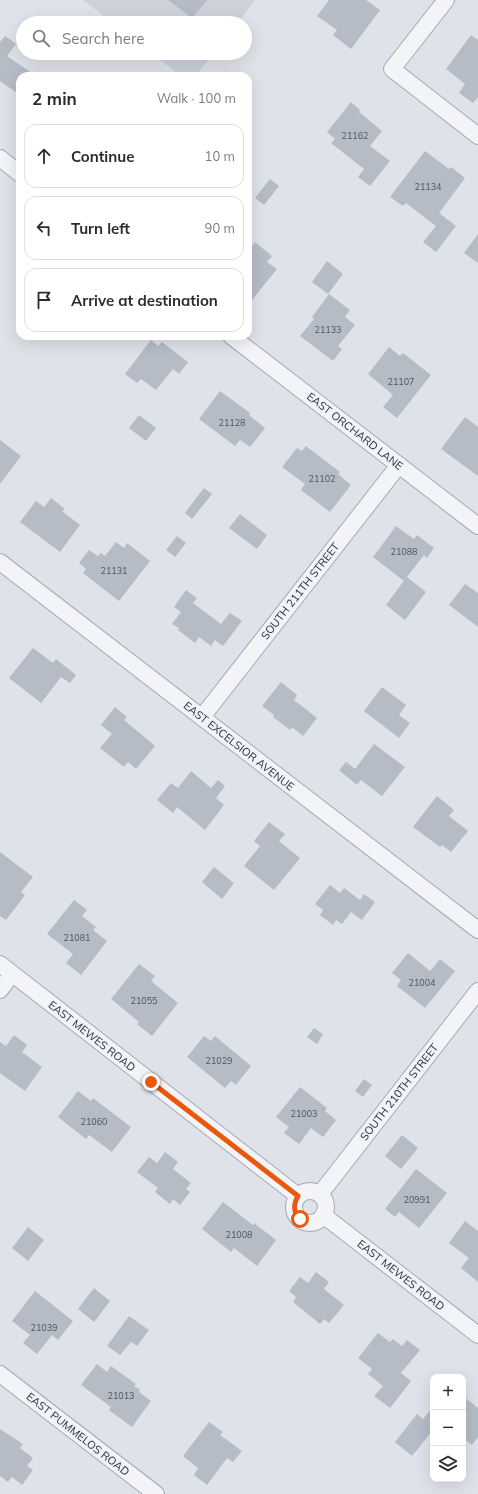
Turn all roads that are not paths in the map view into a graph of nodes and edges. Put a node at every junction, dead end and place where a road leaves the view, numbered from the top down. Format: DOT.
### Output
graph roads {
  1 [pos="446,0"];
  2 [pos="478,136"];
  3 [pos="0,158"];
  4 [pos="16,171"];
  5 [pos="236,340"];
  6 [pos="399,465"];
  7 [pos="478,526"];
  8 [pos="0,562"];
  9 [pos="202,717"];
  10 [pos="478,930"];
  11 [pos="6,969"];
  12 [pos="0,990"];
  13 [pos="478,991"];
  14 [pos="320,1194"];
  15 [pos="298,1196"];
  16 [pos="323,1215"];
  17 [pos="478,1335"];
  18 [pos="0,1374"];
  19 [pos="156,1494"];
  1 -- 2 [label="street"];
  3 -- 4 [label="street"];
  5 -- 6 [label="street, EAST ORCHARD LANE"];
  6 -- 7 [label="street, EAST ORCHARD LANE"];
  6 -- 9 [label="street, SOUTH 211TH STREET"];
  8 -- 9 [label="street, EAST EXCELSIOR AVENUE"];
  9 -- 10 [label="street, EAST EXCELSIOR AVENUE"];
  11 -- 12 [label="street"];
  11 -- 15 [label="street, EAST MEWES ROAD"];
  13 -- 14 [label="street, SOUTH 210TH STREET"];
  14 -- 15 [label="street"];
  14 -- 16 [label="street"];
  15 -- 16 [label="street"];
  16 -- 17 [label="street, EAST MEWES ROAD"];
  18 -- 19 [label="street, EAST PUMMELOS ROAD"];
}
